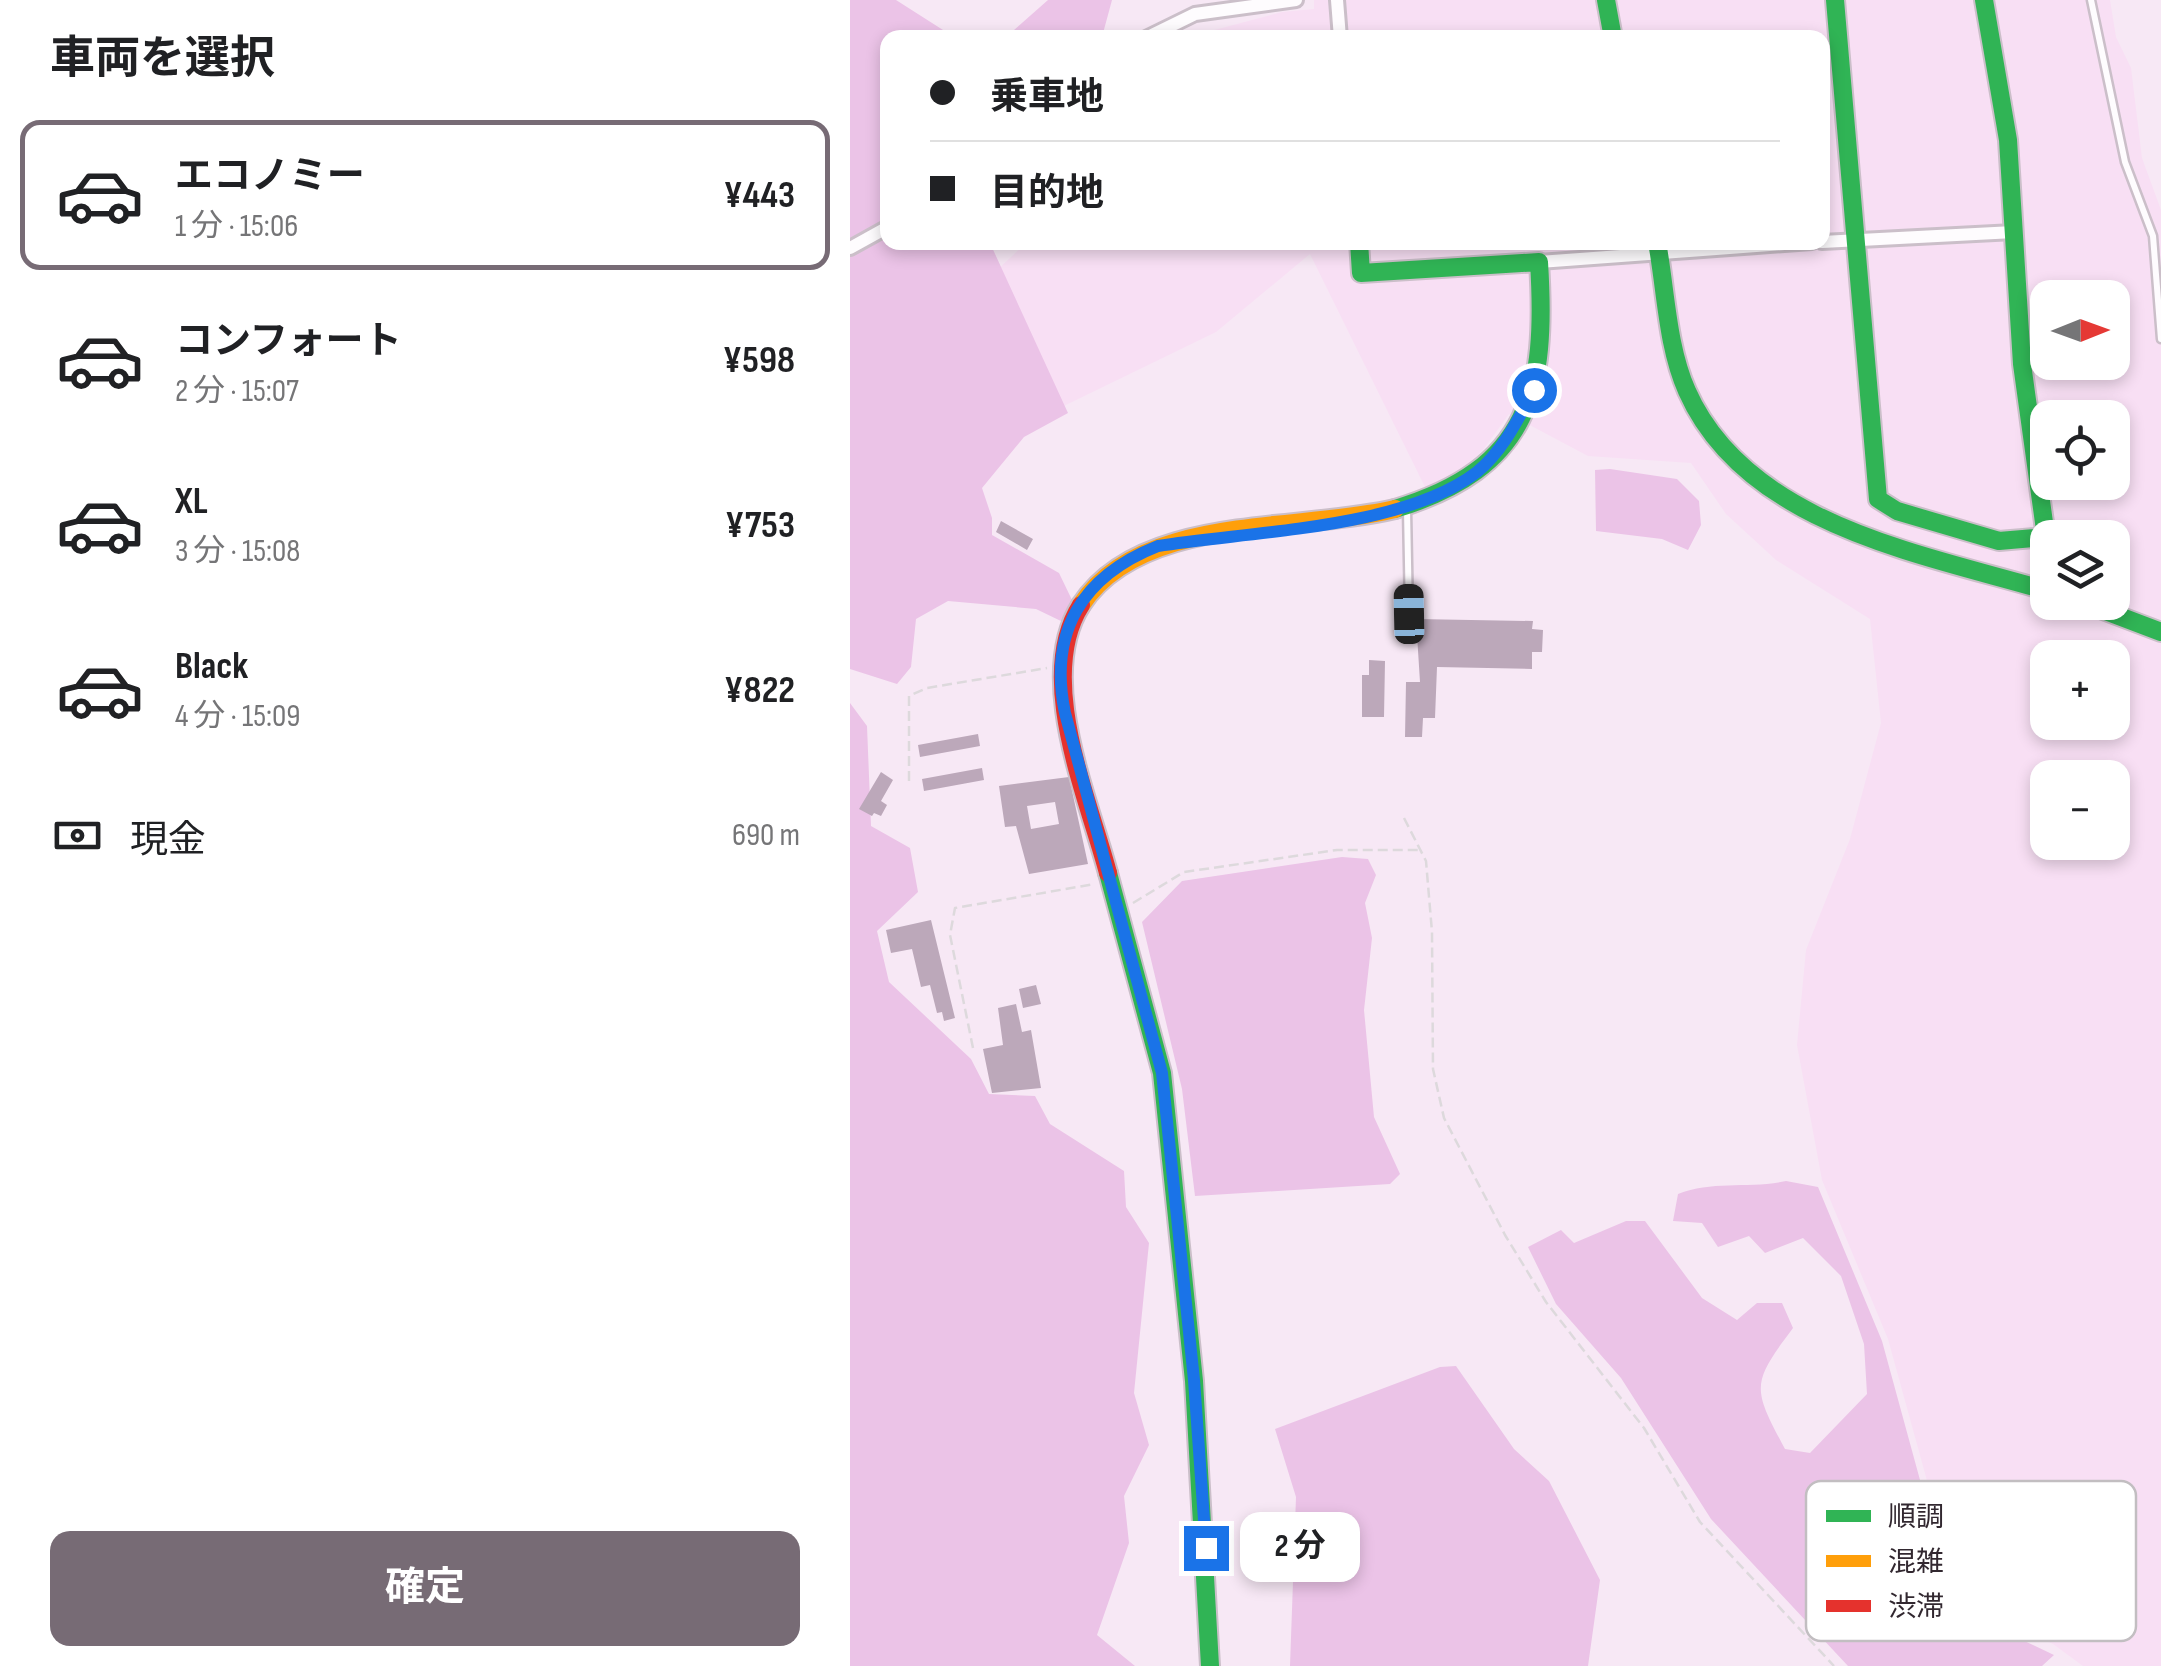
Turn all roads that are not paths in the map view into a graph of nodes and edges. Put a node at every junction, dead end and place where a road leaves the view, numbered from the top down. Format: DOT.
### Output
graph roads {
  1 [pos="1296,0"];
  2 [pos="1337,0"];
  3 [pos="1606,0"];
  4 [pos="1835,0"];
  5 [pos="1984,0"];
  6 [pos="2091,0"];
  7 [pos="1162,30"];
  8 [pos="1339,30"];
  9 [pos="1612,30"];
  10 [pos="880,231"];
  11 [pos="2014,232"];
  12 [pos="1857,240"];
  13 [pos="1830,242"];
  14 [pos="850,248"];
  15 [pos="1360,250"];
  16 [pos="1634,250"];
  17 [pos="1659,250"];
  18 [pos="1539,262"];
  19 [pos="2161,340"];
  20 [pos="1407,506"];
  21 [pos="2030,586"];
  22 [pos="1409,614"];
  23 [pos="2129,620"];
  24 [pos="2161,632"];
  25 [pos="1210,1666"];
  1 -- 7 [label="street"];
  2 -- 8 [label="street"];
  3 -- 9 [label="street"];
  4 -- 12 [label="street"];
  5 -- 11 [label="street"];
  6 -- 19 [label="lane"];
  10 -- 14 [label="street"];
  11 -- 12 [label="street"];
  11 -- 12 [label="street"];
  12 -- 13 [label="street"];
  15 -- 18 [label="street"];
  16 -- 18 [label="street"];
  17 -- 21 [label="street"];
  18 -- 20 [label="street"];
  20 -- 22 [label="lane"];
  20 -- 25 [label="street"];
  23 -- 24 [label="street"];
}
